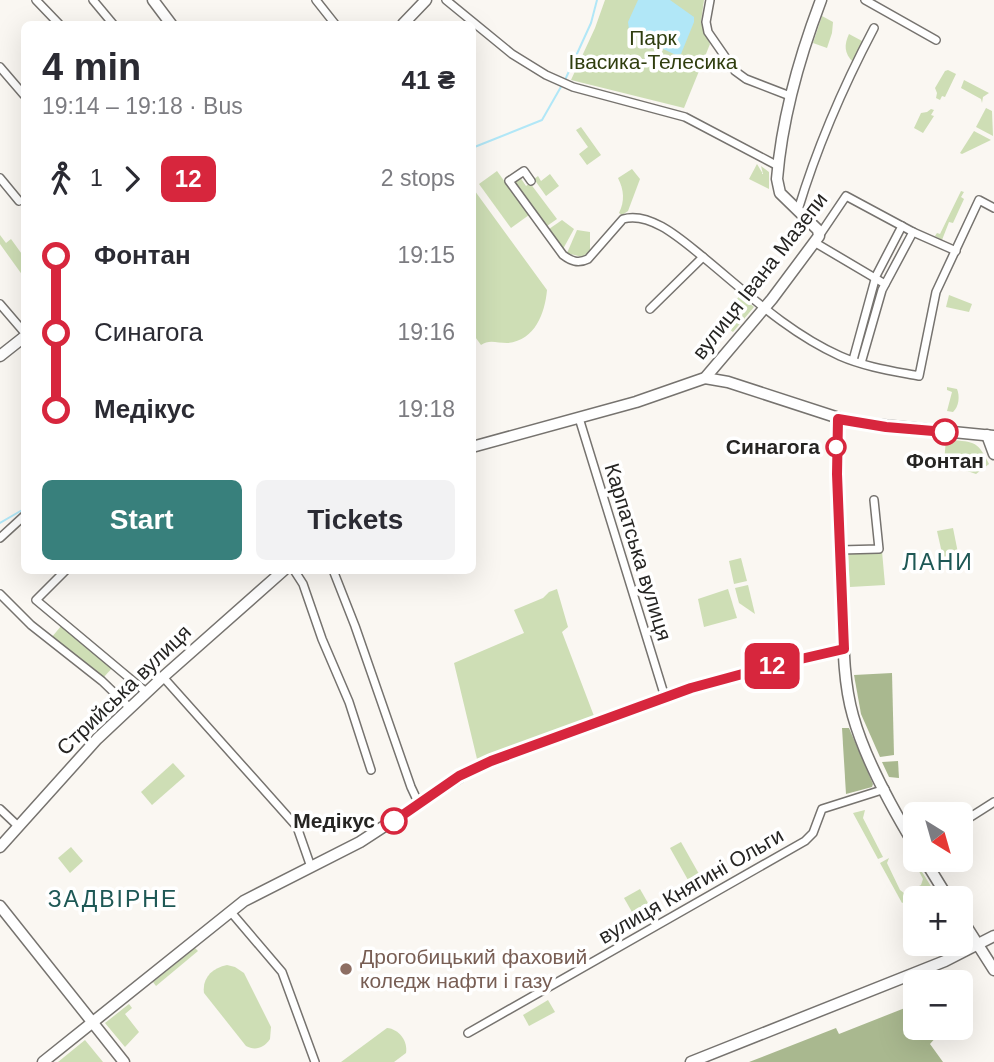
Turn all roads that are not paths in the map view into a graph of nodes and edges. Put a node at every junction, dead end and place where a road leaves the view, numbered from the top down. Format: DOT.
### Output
graph roads {
  1 [pos="36,0"];
  2 [pos="93,0"];
  3 [pos="153,0"];
  4 [pos="316,0"];
  5 [pos="426,0"];
  6 [pos="446,0"];
  7 [pos="710,0"];
  8 [pos="821,0"];
  9 [pos="865,0"];
  10 [pos="56,21"];
  11 [pos="110,21"];
  12 [pos="170,21"];
  13 [pos="333,21"];
  14 [pos="406,21"];
  15 [pos="472,21"];
  16 [pos="476,24"];
  17 [pos="874,29"];
  18 [pos="936,40"];
  19 [pos="1,71"];
  20 [pos="21,92"];
  21 [pos="790,96"];
  22 [pos="778,166"];
  23 [pos="0,178"];
  24 [pos="531,181"];
  25 [pos="19,201"];
  26 [pos="994,208"];
  27 [pos="798,210"];
  28 [pos="902,226"];
  29 [pos="913,232"];
  30 [pos="816,239"];
  31 [pos="956,251"];
  32 [pos="703,257"];
  33 [pos="874,280"];
  34 [pos="885,284"];
  35 [pos="0,304"];
  36 [pos="650,309"];
  37 [pos="763,309"];
  38 [pos="21,331"];
  39 [pos="21,338"];
  40 [pos="0,356"];
  41 [pos="857,361"];
  42 [pos="705,379"];
  43 [pos="579,418"];
  44 [pos="838,419"];
  45 [pos="991,436"];
  46 [pos="476,446"];
  47 [pos="994,454"];
  48 [pos="874,500"];
  49 [pos="21,519"];
  50 [pos="0,538"];
  51 [pos="840,550"];
  52 [pos="62,574"];
  53 [pos="279,574"];
  54 [pos="296,574"];
  55 [pos="335,574"];
  56 [pos="0,594"];
  57 [pos="844,649"];
  58 [pos="163,677"];
  59 [pos="146,692"];
  60 [pos="665,697"];
  61 [pos="130,708"];
  62 [pos="371,770"];
  63 [pos="885,789"];
  64 [pos="994,802"];
  65 [pos="419,804"];
  66 [pos="0,809"];
  67 [pos="973,815"];
  68 [pos="903,823"];
  69 [pos="18,826"];
  70 [pos="0,847"];
  71 [pos="311,867"];
  72 [pos="0,906"];
  73 [pos="230,911"];
  74 [pos="973,936"];
  75 [pos="994,936"];
  76 [pos="979,945"];
  77 [pos="994,970"];
  78 [pos="92,1023"];
  79 [pos="468,1033"];
  80 [pos="43,1062"];
  81 [pos="124,1062"];
  82 [pos="315,1062"];
  83 [pos="691,1062"];
  1 -- 10 [label="street"];
  2 -- 11 [label="street"];
  3 -- 12 [label="main road"];
  4 -- 13 [label="street"];
  5 -- 14 [label="main road"];
  6 -- 15 [label="street"];
  7 -- 21 [label="street"];
  8 -- 21 [label="main road"];
  9 -- 18 [label="street"];
  16 -- 22 [label="street"];
  17 -- 27 [label="street"];
  19 -- 20 [label="street"];
  21 -- 22 [label="main road"];
  22 -- 27 [label="main road"];
  23 -- 25 [label="street"];
  24 -- 32 [label="street"];
  26 -- 31 [label="street"];
  27 -- 30 [label="main road"];
  28 -- 29 [label="street"];
  28 -- 30 [label="street, вулиця Івана Мазепи"];
  28 -- 33 [label="street"];
  29 -- 31 [label="street"];
  29 -- 34 [label="street"];
  30 -- 33 [label="street"];
  30 -- 37 [label="main road, вулиця Івана Мазепи"];
  31 -- 41 [label="street"];
  32 -- 36 [label="street"];
  32 -- 37 [label="street"];
  33 -- 34 [label="street"];
  33 -- 41 [label="street"];
  34 -- 41 [label="street"];
  35 -- 38 [label="street"];
  37 -- 41 [label="street"];
  37 -- 42 [label="main road, вулиця Івана Мазепи"];
  39 -- 40 [label="main road"];
  42 -- 43 [label="main road"];
  42 -- 44 [label="main road"];
  43 -- 46 [label="main road"];
  43 -- 60 [label="street, Карпатська вулиця"];
  44 -- 45 [label="main road"];
  44 -- 51 [label="main road"];
  45 -- 47 [label="main road"];
  48 -- 51 [label="street"];
  49 -- 50 [label="street"];
  51 -- 57 [label="main road"];
  52 -- 59 [label="street"];
  53 -- 58 [label="main road, Стрийська вулиця"];
  54 -- 62 [label="street"];
  55 -- 65 [label="street"];
  56 -- 61 [label="street"];
  57 -- 60 [label="main road"];
  57 -- 63 [label="main road"];
  58 -- 59 [label="main road, Стрийська вулиця"];
  58 -- 71 [label="street"];
  59 -- 61 [label="main road, Стрийська вулиця"];
  60 -- 65 [label="main road"];
  61 -- 69 [label="main road, Стрийська вулиця"];
  63 -- 68 [label="main road"];
  63 -- 79 [label="street, вулиця Княгині Ольги"];
  64 -- 67 [label="street"];
  65 -- 71 [label="main road"];
  66 -- 69 [label="street"];
  69 -- 70 [label="main road, Стрийська вулиця"];
  71 -- 73 [label="main road"];
  72 -- 78 [label="main road"];
  73 -- 78 [label="main road"];
  73 -- 82 [label="street"];
  74 -- 76 [label="main road"];
  75 -- 76 [label="main road"];
  76 -- 77 [label="main road"];
  76 -- 83 [label="main road"];
  78 -- 80 [label="main road"];
  78 -- 81 [label="main road"];
}
